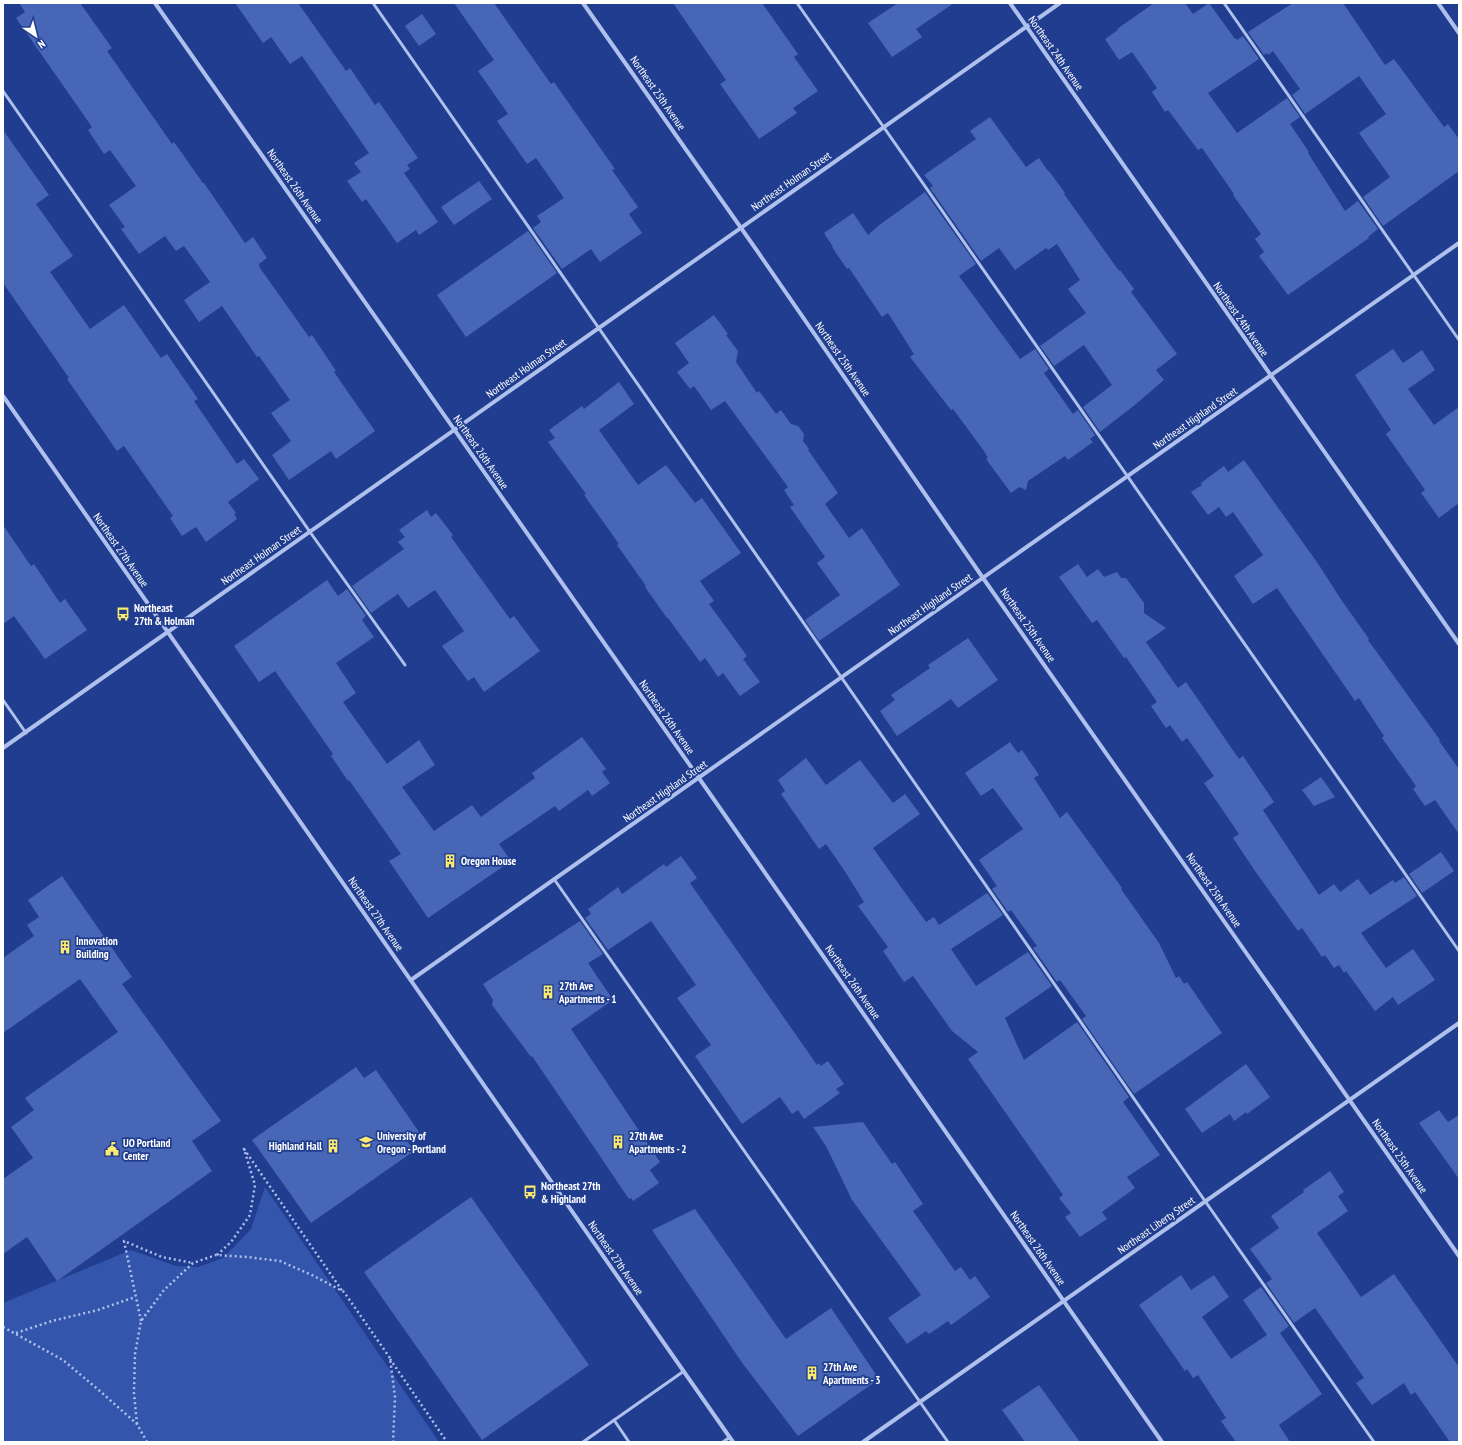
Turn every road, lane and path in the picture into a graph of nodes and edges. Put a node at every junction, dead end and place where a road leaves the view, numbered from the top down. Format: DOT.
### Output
graph roads {
  1 [pos="155,3"];
  2 [pos="373,3"];
  3 [pos="583,3"];
  4 [pos="797,3"];
  5 [pos="1010,3"];
  6 [pos="1060,3"];
  7 [pos="1224,3"];
  8 [pos="1438,3"];
  9 [pos="1026,27"];
  10 [pos="1459,33"];
  11 [pos="3,91"];
  12 [pos="883,128"];
  13 [pos="741,228"];
  14 [pos="1459,243"];
  15 [pos="1413,275"];
  16 [pos="598,328"];
  17 [pos="1459,340"];
  18 [pos="1270,376"];
  19 [pos="3,396"];
  20 [pos="454,430"];
  21 [pos="1128,476"];
  22 [pos="310,532"];
  23 [pos="983,578"];
  24 [pos="167,632"];
  25 [pos="1459,644"];
  26 [pos="405,665"];
  27 [pos="841,678"];
  28 [pos="3,700"];
  29 [pos="26,732"];
  30 [pos="3,748"];
  31 [pos="699,778"];
  32 [pos="554,879"];
  33 [pos="1459,951"];
  34 [pos="411,980"];
  35 [pos="1459,1023"];
  36 [pos="1350,1100"];
  37 [pos="1205,1201"];
  38 [pos="216,1255"];
  39 [pos="1459,1256"];
  40 [pos="193,1263"];
  41 [pos="344,1292"];
  42 [pos="135,1297"];
  43 [pos="1064,1300"];
  44 [pos="141,1321"];
  45 [pos="3,1327"];
  46 [pos="16,1333"];
  47 [pos="390,1358"];
  48 [pos="684,1371"];
  49 [pos="920,1402"];
  50 [pos="614,1420"];
  51 [pos="137,1424"];
  52 [pos="730,1437"];
  53 [pos="147,1442"];
  54 [pos="393,1442"];
  55 [pos="447,1442"];
  56 [pos="583,1442"];
  57 [pos="629,1442"];
  58 [pos="723,1442"];
  59 [pos="734,1442"];
  60 [pos="862,1442"];
  61 [pos="948,1442"];
  62 [pos="1162,1442"];
  63 [pos="1374,1442"];
  1 -- 20 [label="street, Northeast 26th Avenue"];
  2 -- 16 [label="lane"];
  3 -- 13 [label="street, Northeast 25th Avenue"];
  4 -- 12 [label="lane"];
  5 -- 9 [label="street, Northeast 24th Avenue"];
  6 -- 9 [label="street, Northeast Holman Street"];
  7 -- 15 [label="lane"];
  8 -- 10 [label="street"];
  9 -- 12 [label="street, Northeast Holman Street"];
  9 -- 18 [label="street, Northeast 24th Avenue"];
  11 -- 22 [label="lane"];
  12 -- 13 [label="street, Northeast Holman Street"];
  12 -- 21 [label="lane"];
  13 -- 16 [label="street, Northeast Holman Street"];
  13 -- 23 [label="street, Northeast 25th Avenue"];
  14 -- 15 [label="street, Northeast Highland Street"];
  15 -- 17 [label="lane"];
  15 -- 18 [label="street, Northeast Highland Street"];
  16 -- 20 [label="street, Northeast Holman Street"];
  16 -- 27 [label="lane"];
  18 -- 21 [label="street, Northeast Highland Street"];
  18 -- 25 [label="street, Northeast 24th Avenue"];
  19 -- 24 [label="street, Northeast 27th Avenue"];
  20 -- 22 [label="street, Northeast Holman Street"];
  20 -- 31 [label="street, Northeast 26th Avenue"];
  21 -- 23 [label="street, Northeast Highland Street"];
  21 -- 33 [label="lane"];
  22 -- 24 [label="street, Northeast Holman Street"];
  22 -- 26 [label="lane"];
  23 -- 27 [label="street, Northeast Highland Street"];
  23 -- 36 [label="street, Northeast 25th Avenue"];
  24 -- 29 [label="street, Northeast Holman Street"];
  24 -- 34 [label="street, Northeast 27th Avenue"];
  27 -- 31 [label="street, Northeast Highland Street"];
  27 -- 37 [label="lane"];
  28 -- 29 [label="lane"];
  29 -- 30 [label="street, Northeast Holman Street"];
  31 -- 32 [label="street, Northeast Highland Street"];
  31 -- 43 [label="street, Northeast 26th Avenue"];
  32 -- 34 [label="street, Northeast Highland Street"];
  32 -- 49 [label="lane"];
  34 -- 48 [label="street, Northeast 27th Avenue"];
  35 -- 36 [label="street, Northeast Liberty Street"];
  36 -- 37 [label="street, Northeast Liberty Street"];
  36 -- 39 [label="street, Northeast 25th Avenue"];
  37 -- 43 [label="street, Northeast Liberty Street"];
  37 -- 63 [label="lane"];
  38 -- 40 [label="path"];
  38 -- 41 [label="path"];
  38 -- 41 [label="path"];
  40 -- 42 [label="path"];
  40 -- 44 [label="path"];
  41 -- 47 [label="path"];
  42 -- 44 [label="path"];
  42 -- 46 [label="path"];
  43 -- 49 [label="street, Northeast Liberty Street"];
  43 -- 62 [label="street, Northeast 26th Avenue"];
  44 -- 51 [label="path"];
  45 -- 46 [label="path"];
  46 -- 51 [label="path"];
  47 -- 54 [label="path"];
  47 -- 55 [label="path"];
  48 -- 50 [label="lane"];
  48 -- 52 [label="street, Northeast 27th Avenue"];
  49 -- 60 [label="street, Northeast Liberty Street"];
  49 -- 61 [label="lane"];
  50 -- 56 [label="lane"];
  50 -- 57 [label="lane"];
  51 -- 53 [label="path"];
  52 -- 58 [label="lane"];
  52 -- 59 [label="street, Northeast 27th Avenue"];
}
